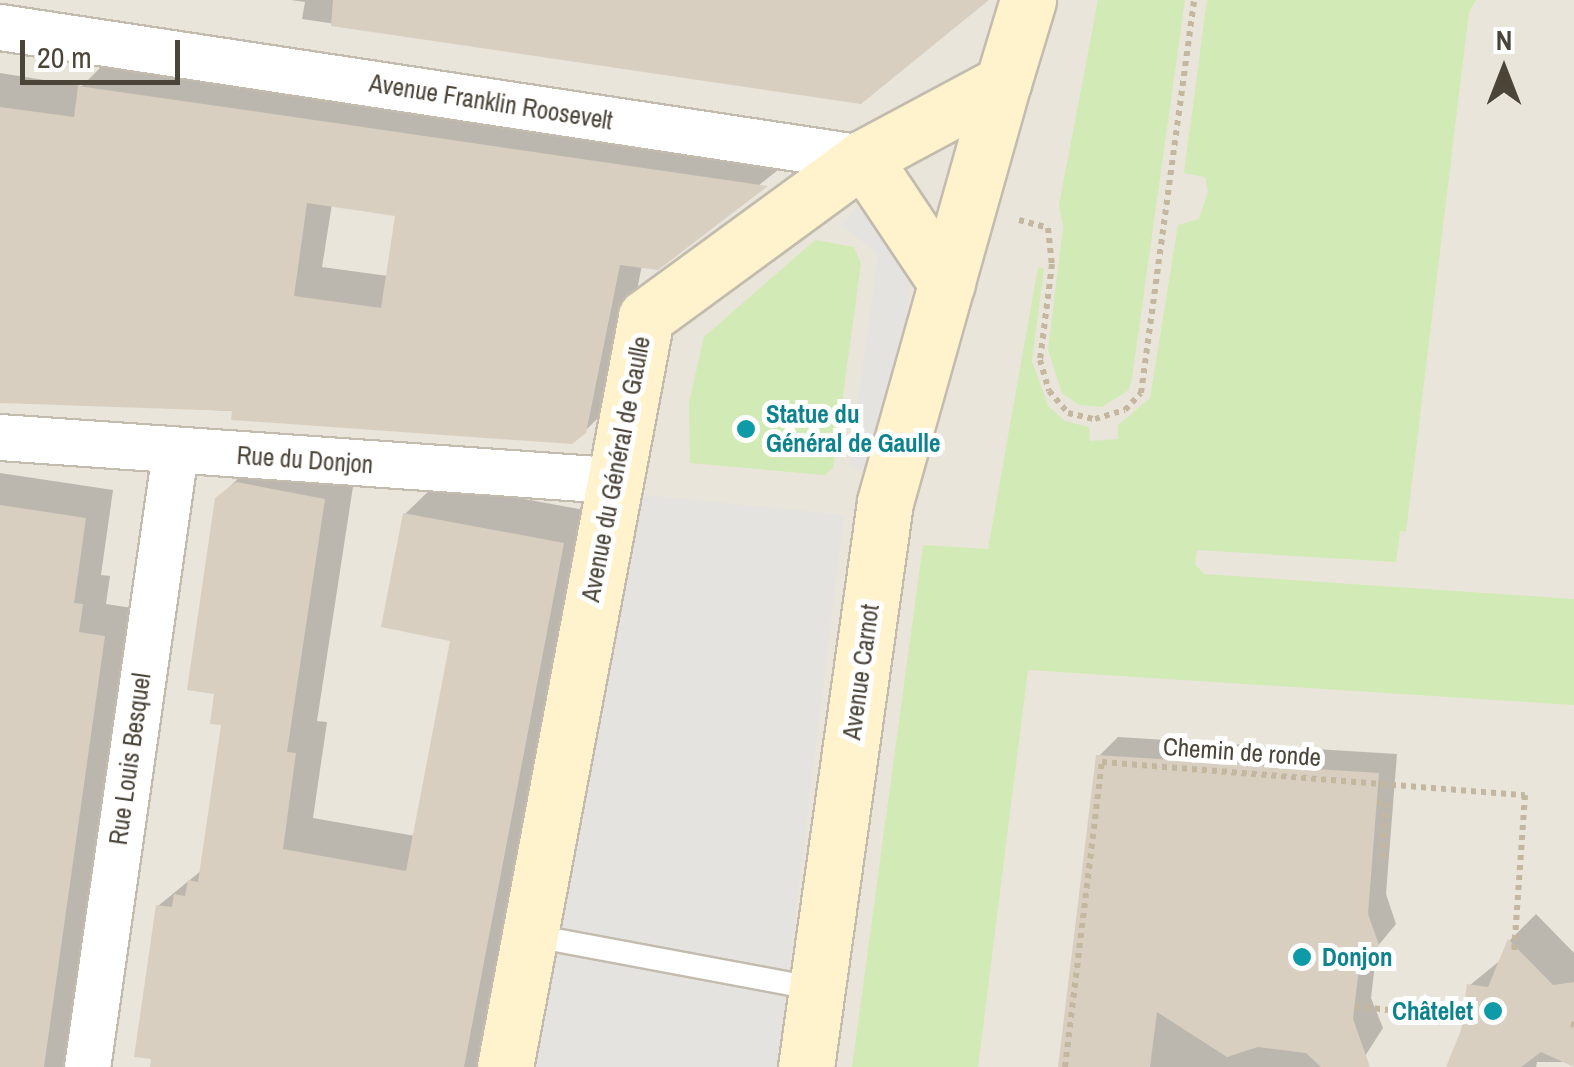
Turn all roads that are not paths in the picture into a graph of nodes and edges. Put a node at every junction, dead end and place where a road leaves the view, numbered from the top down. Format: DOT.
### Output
graph roads {
  1 [pos="1028,0"];
  2 [pos="0,27"];
  3 [pos="1002,83"];
  4 [pos="864,158"];
  5 [pos="948,284"];
  6 [pos="0,437"];
  7 [pos="174,452"];
  8 [pos="610,480"];
  9 [pos="529,936"];
  10 [pos="816,989"];
  11 [pos="87,1067"];
  12 [pos="505,1067"];
  13 [pos="806,1067"];
  1 -- 3 [label="street"];
  2 -- 4 [label="street, Avenue Franklin Roosevelt"];
  3 -- 4 [label="street, Avenue du Général de Gaulle"];
  3 -- 5 [label="street, Avenue Carnot"];
  4 -- 5 [label="street"];
  4 -- 8 [label="street, Avenue du Général de Gaulle"];
  5 -- 10 [label="street, Avenue Carnot"];
  6 -- 7 [label="street, Rue du Donjon"];
  7 -- 8 [label="street, Rue du Donjon"];
  7 -- 11 [label="street, Rue Louis Besquel"];
  8 -- 9 [label="street, Avenue du Général de Gaulle"];
  9 -- 10 [label="lane"];
  9 -- 12 [label="street, Avenue du Général de Gaulle"];
  10 -- 13 [label="street, Avenue Carnot"];
}
